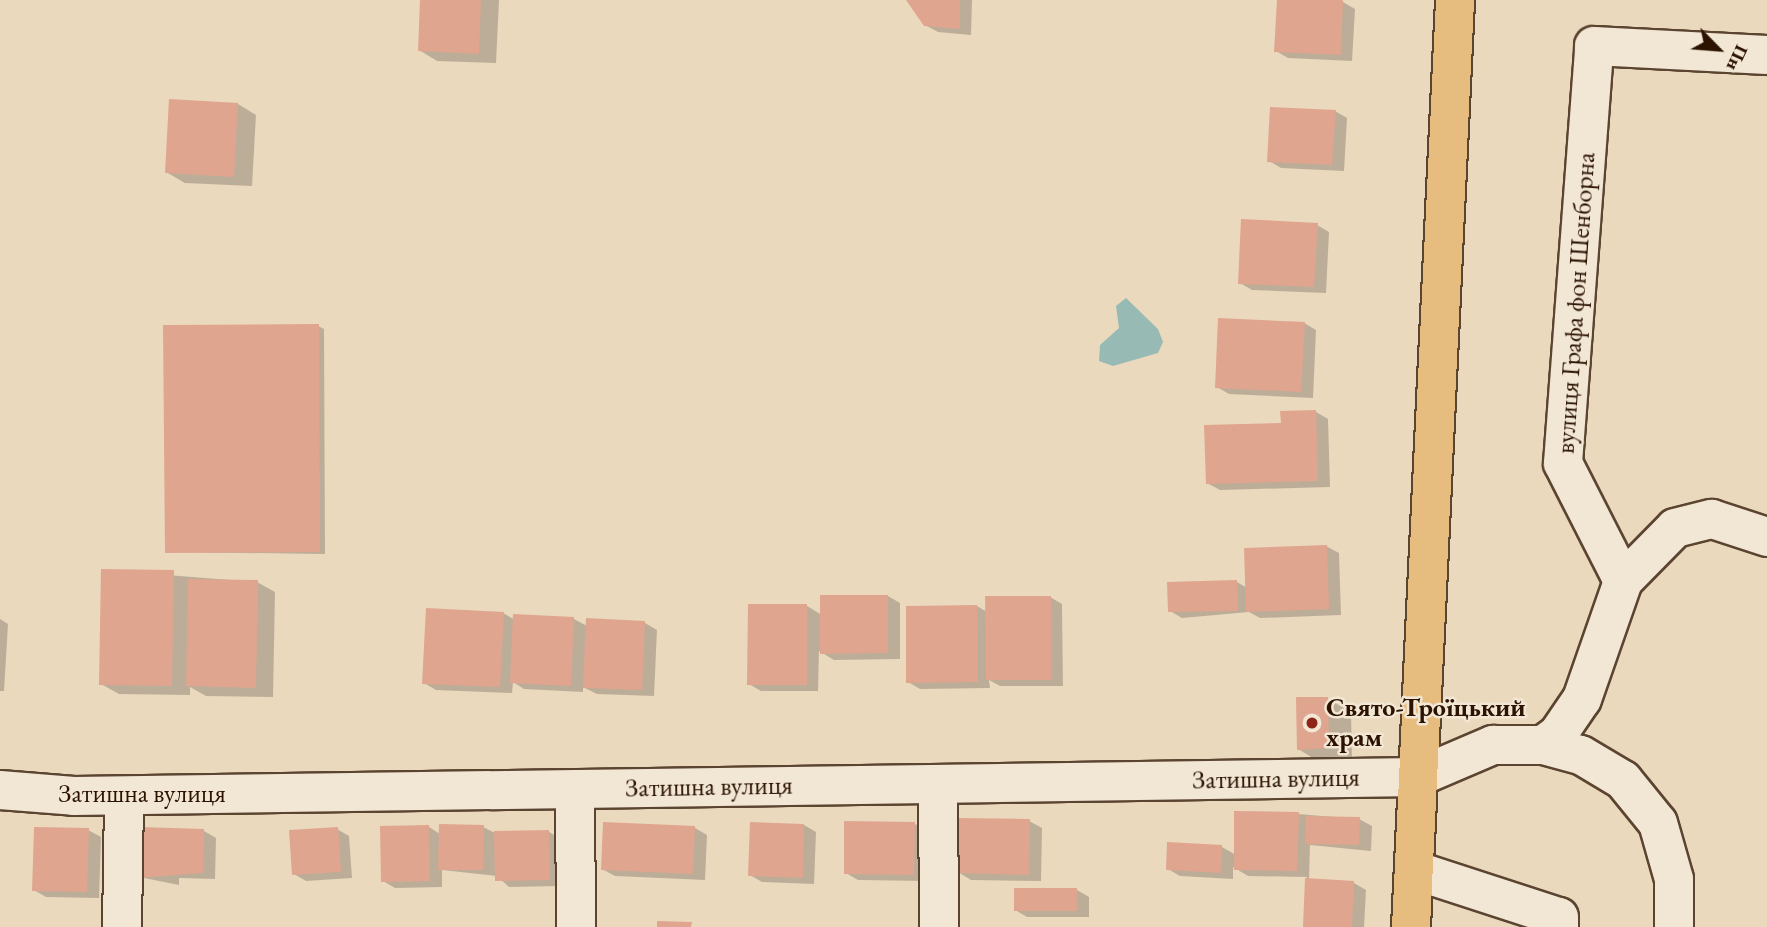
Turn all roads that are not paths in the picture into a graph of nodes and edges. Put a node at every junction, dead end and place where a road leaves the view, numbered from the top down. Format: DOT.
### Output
graph roads {
  1 [pos="1455,0"];
  2 [pos="1767,55"];
  3 [pos="1767,537"];
  4 [pos="1623,581"];
  5 [pos="1543,744"];
  6 [pos="1418,777"];
  7 [pos="938,784"];
  8 [pos="575,789"];
  9 [pos="0,790"];
  10 [pos="124,796"];
  11 [pos="1414,870"];
  12 [pos="122,927"];
  13 [pos="576,927"];
  14 [pos="939,927"];
  15 [pos="1410,927"];
  16 [pos="1559,927"];
  17 [pos="1674,927"];
  1 -- 6 [label="highway"];
  2 -- 4 [label="street, вулиця Графа фон Шенборна"];
  3 -- 4 [label="street"];
  4 -- 5 [label="street"];
  5 -- 6 [label="street"];
  5 -- 17 [label="street"];
  6 -- 7 [label="street, Затишна вулиця"];
  6 -- 11 [label="highway"];
  7 -- 8 [label="street, Затишна вулиця"];
  7 -- 14 [label="street"];
  8 -- 10 [label="street, Затишна вулиця"];
  8 -- 13 [label="street"];
  9 -- 10 [label="street, Затишна вулиця"];
  10 -- 12 [label="street"];
  11 -- 15 [label="highway"];
  11 -- 16 [label="street"];
}
